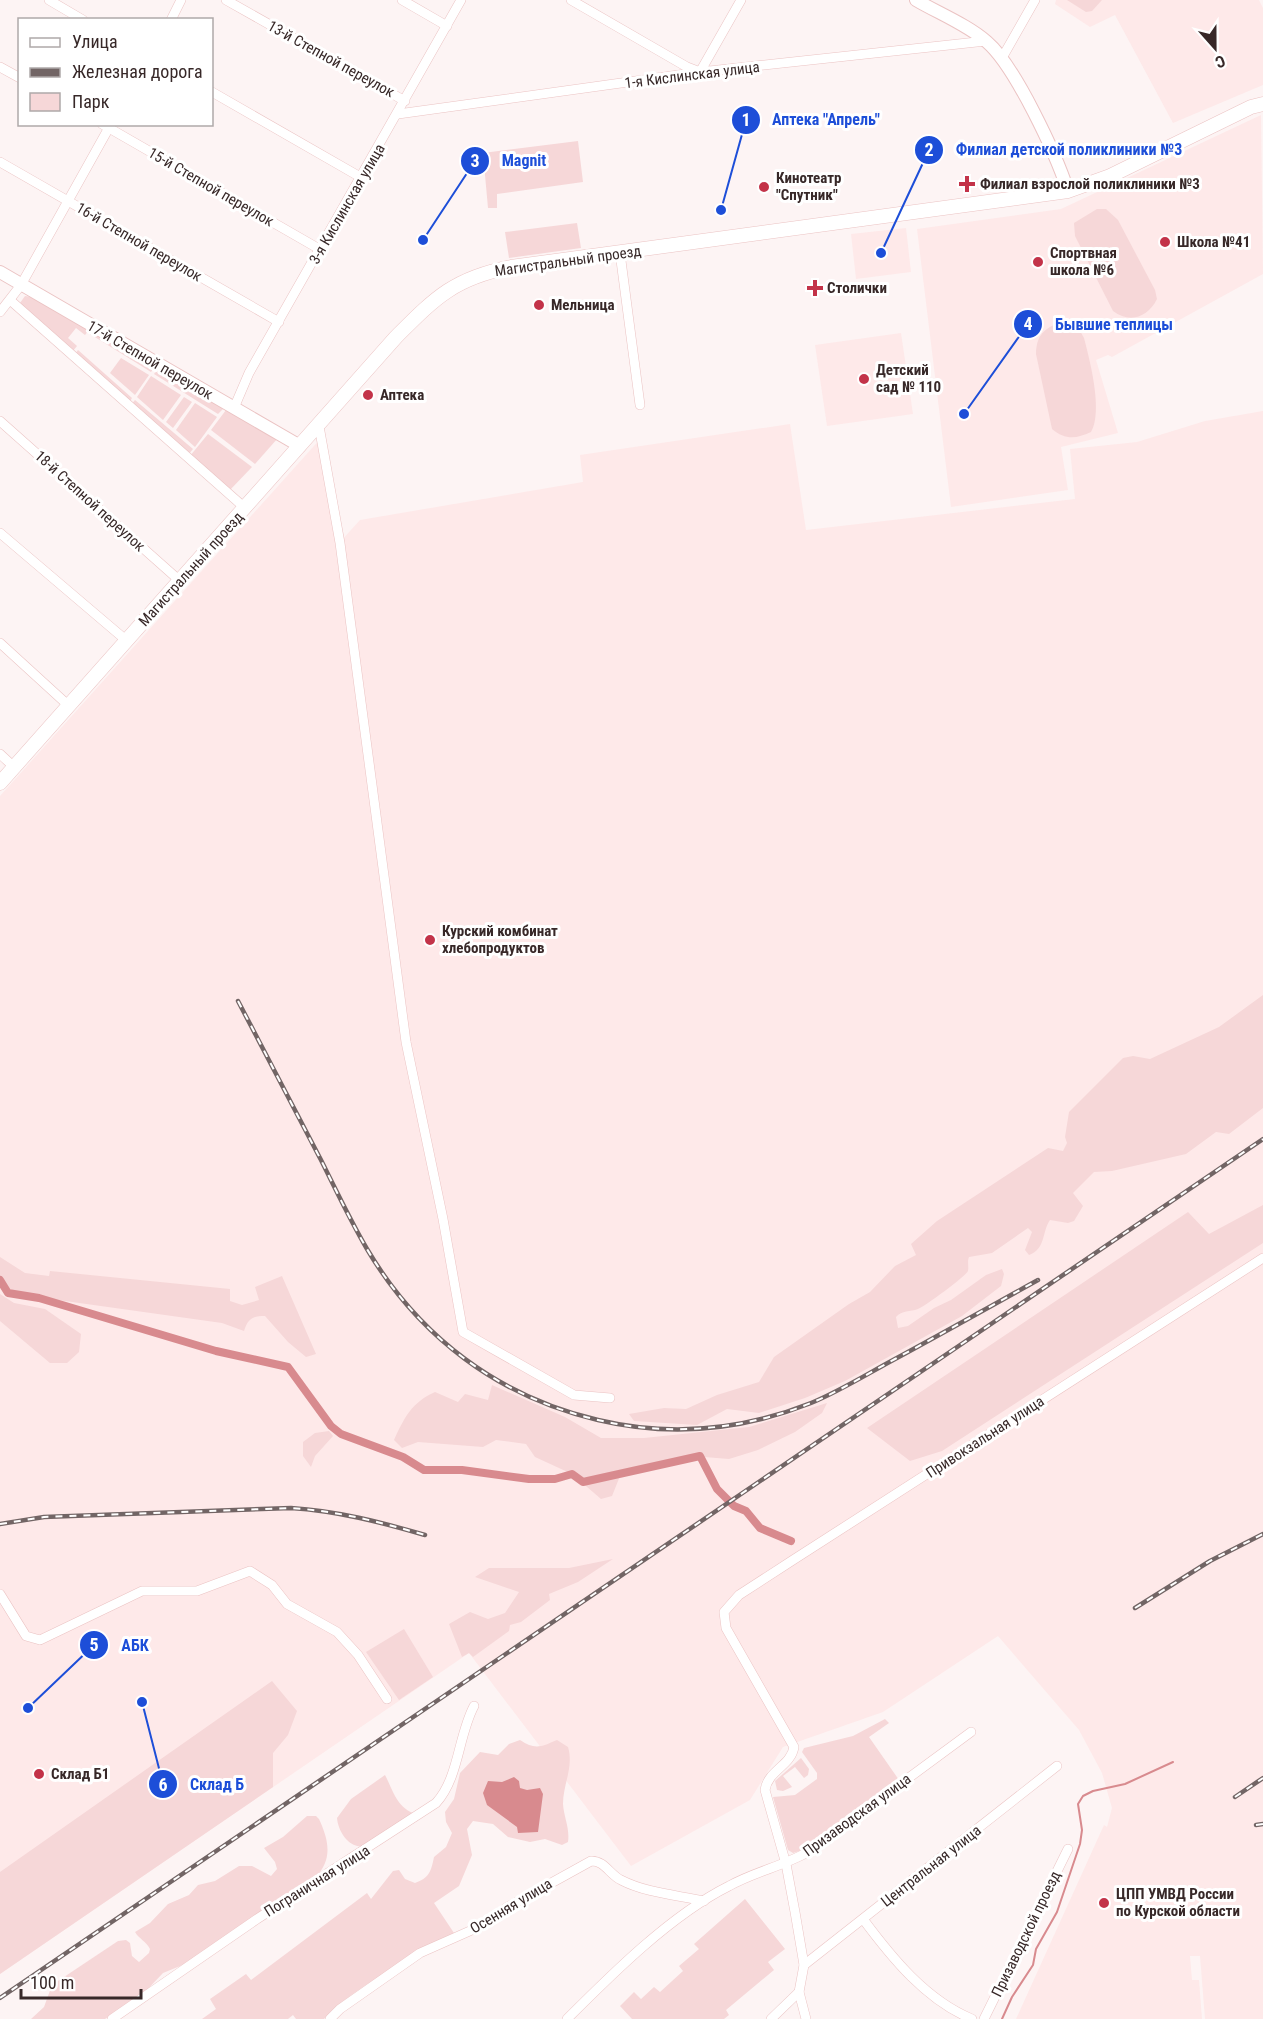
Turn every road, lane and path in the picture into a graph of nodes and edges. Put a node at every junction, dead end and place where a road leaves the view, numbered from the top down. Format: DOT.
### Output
graph roads {
  1 [pos="49,0"];
  2 [pos="181,0"];
  3 [pos="226,0"];
  4 [pos="402,0"];
  5 [pos="461,0"];
  6 [pos="572,0"];
  7 [pos="739,0"];
  8 [pos="916,0"];
  9 [pos="1035,0"];
  10 [pos="80,18"];
  11 [pos="172,18"];
  12 [pos="447,26"];
  13 [pos="986,41"];
  14 [pos="1002,58"];
  15 [pos="0,67"];
  16 [pos="700,72"];
  17 [pos="18,77"];
  18 [pos="213,93"];
  19 [pos="405,101"];
  20 [pos="1263,104"];
  21 [pos="398,114"];
  22 [pos="107,126"];
  23 [pos="0,162"];
  24 [pos="362,178"];
  25 [pos="1068,191"];
  26 [pos="67,201"];
  27 [pos="321,250"];
  28 [pos="620,253"];
  29 [pos="0,272"];
  30 [pos="21,285"];
  31 [pos="10,300"];
  32 [pos="0,312"];
  33 [pos="279,322"];
  34 [pos="640,405"];
  35 [pos="234,408"];
  36 [pos="0,421"];
  37 [pos="319,426"];
  38 [pos="300,447"];
  39 [pos="245,508"];
  40 [pos="0,533"];
  41 [pos="180,581"];
  42 [pos="127,641"];
  43 [pos="0,643"];
  44 [pos="69,706"];
  45 [pos="0,754"];
  46 [pos="14,767"];
  47 [pos="0,783"];
  48 [pos="1263,1258"];
  49 [pos="610,1398"];
  50 [pos="0,1594"];
  51 [pos="387,1699"];
  52 [pos="474,1706"];
  53 [pos="971,1732"];
  54 [pos="1057,1766"];
  55 [pos="1068,1849"];
  56 [pos="786,1864"];
  57 [pos="704,1901"];
  58 [pos="863,1919"];
  59 [pos="804,1965"];
  60 [pos="799,1992"];
  61 [pos="112,2019"];
  62 [pos="330,2019"];
  63 [pos="567,2019"];
  64 [pos="771,2019"];
  65 [pos="806,2019"];
  66 [pos="972,2019"];
  67 [pos="984,2019"];
  1 -- 10 [label="street"];
  2 -- 11 [label="street"];
  3 -- 19 [label="street, 13-й Степной переулок"];
  4 -- 12 [label="street"];
  5 -- 12 [label="street, 3-я Кислинская улица"];
  6 -- 16 [label="street"];
  7 -- 16 [label="street"];
  8 -- 13 [label="street"];
  9 -- 14 [label="street"];
  12 -- 19 [label="street, 3-я Кислинская улица"];
  13 -- 14 [label="street"];
  13 -- 16 [label="street, 1-я Кислинская улица"];
  14 -- 25 [label="street"];
  15 -- 17 [label="street"];
  16 -- 21 [label="street, 1-я Кислинская улица"];
  18 -- 24 [label="street"];
  19 -- 21 [label="street, 3-я Кислинская улица"];
  20 -- 25 [label="main road, Магистральный проезд"];
  21 -- 24 [label="street, 3-я Кислинская улица"];
  22 -- 26 [label="street"];
  22 -- 27 [label="street, 15-й Степной переулок"];
  23 -- 26 [label="street, 16-й Степной переулок"];
  24 -- 27 [label="street, 3-я Кислинская улица"];
  25 -- 28 [label="main road, Магистральный проезд"];
  26 -- 30 [label="street"];
  26 -- 33 [label="street, 16-й Степной переулок"];
  27 -- 33 [label="street, 3-я Кислинская улица"];
  28 -- 34 [label="street"];
  28 -- 37 [label="main road, Магистральный проезд"];
  29 -- 30 [label="street, 17-й Степной переулок"];
  30 -- 31 [label="street"];
  30 -- 35 [label="street, 17-й Степной переулок"];
  31 -- 32 [label="street"];
  31 -- 39 [label="street"];
  33 -- 35 [label="street, 3-я Кислинская улица"];
  35 -- 38 [label="street, 17-й Степной переулок"];
  36 -- 41 [label="street, 18-й Степной переулок"];
  37 -- 38 [label="main road, Магистральный проезд"];
  37 -- 49 [label="street"];
  38 -- 39 [label="main road, Магистральный проезд"];
  39 -- 41 [label="main road, Магистральный проезд"];
  40 -- 42 [label="street"];
  41 -- 42 [label="main road, Магистральный проезд"];
  42 -- 44 [label="main road, Магистральный проезд"];
  43 -- 44 [label="street"];
  44 -- 46 [label="main road, Магистральный проезд"];
  45 -- 46 [label="street"];
  46 -- 47 [label="main road, Магистральный проезд"];
  48 -- 56 [label="street, Привокзальная улица"];
  50 -- 51 [label="street"];
  52 -- 61 [label="street, Пограничная улица"];
  53 -- 56 [label="street, Призаводская улица"];
  54 -- 58 [label="street, Центральная улица"];
  55 -- 67 [label="street, Призаводской проезд"];
  56 -- 57 [label="street, Призаводская улица"];
  56 -- 59 [label="street"];
  57 -- 62 [label="street, Осенняя улица"];
  57 -- 63 [label="street, Призаводская улица"];
  58 -- 59 [label="street, Центральная улица"];
  58 -- 66 [label="street"];
  59 -- 60 [label="street"];
  60 -- 64 [label="street"];
  60 -- 65 [label="street"];
}
